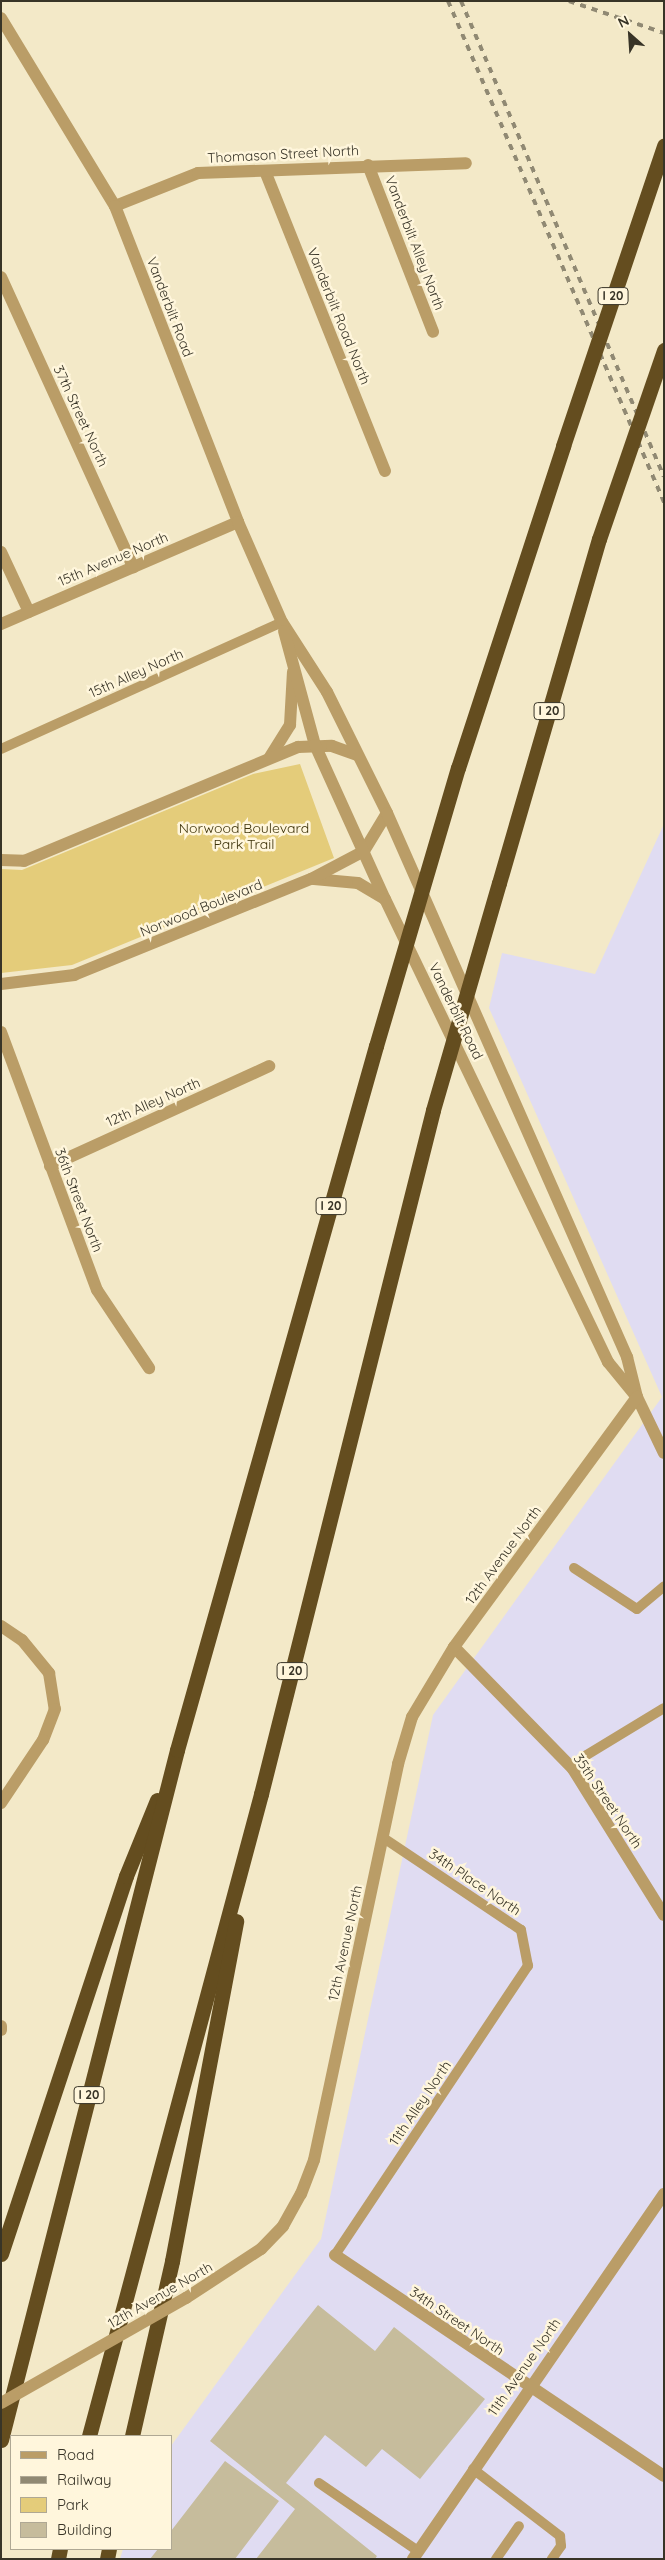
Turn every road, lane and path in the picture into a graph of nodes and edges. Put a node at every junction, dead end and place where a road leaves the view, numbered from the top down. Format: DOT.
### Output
graph roads {
  1 [pos="1,18"];
  2 [pos="664,146"];
  3 [pos="466,164"];
  4 [pos="368,166"];
  5 [pos="265,171"];
  6 [pos="115,206"];
  7 [pos="1,277"];
  8 [pos="433,332"];
  9 [pos="664,350"];
  10 [pos="385,471"];
  11 [pos="238,522"];
  12 [pos="1,552"];
  13 [pos="133,567"];
  14 [pos="29,612"];
  15 [pos="282,622"];
  16 [pos="1,624"];
  17 [pos="293,672"];
  18 [pos="315,746"];
  19 [pos="1,749"];
  20 [pos="357,755"];
  21 [pos="270,757"];
  22 [pos="387,814"];
  23 [pos="364,851"];
  24 [pos="1,860"];
  25 [pos="311,879"];
  26 [pos="386,899"];
  27 [pos="1,984"];
  28 [pos="1,1032"];
  29 [pos="270,1066"];
  30 [pos="50,1166"];
  31 [pos="149,1368"];
  32 [pos="637,1397"];
  33 [pos="664,1453"];
  34 [pos="574,1568"];
  35 [pos="664,1586"];
  36 [pos="1,1626"];
  37 [pos="454,1647"];
  38 [pos="664,1708"];
  39 [pos="178,1750"];
  40 [pos="572,1769"];
  41 [pos="261,1794"];
  42 [pos="1,1803"];
  43 [pos="382,1837"];
  44 [pos="664,1915"];
  45 [pos="528,1966"];
  46 [pos="664,2194"];
  47 [pos="335,2255"];
  48 [pos="1,2256"];
  49 [pos="528,2387"];
  50 [pos="1,2403"];
  51 [pos="90,2435"];
  52 [pos="132,2435"];
  53 [pos="1,2440"];
  54 [pos="473,2469"];
  55 [pos="664,2476"];
  56 [pos="319,2482"];
  57 [pos="519,2526"];
  58 [pos="415,2555"];
  59 [pos="496,2559"];
  60 [pos="552,2559"];
  1 -- 6 [label="street, Vanderbilt Road"];
  2 -- 39 [label="highway, I 20, bridge"];
  3 -- 4 [label="street, Thomason Street North"];
  4 -- 5 [label="street, Thomason Street North"];
  4 -- 8 [label="street, Vanderbilt Alley North"];
  5 -- 6 [label="street, Thomason Street North"];
  5 -- 10 [label="street, Vanderbilt Road North"];
  6 -- 11 [label="street, Vanderbilt Road"];
  7 -- 13 [label="street, 37th Street North"];
  9 -- 41 [label="highway, I 20, bridge"];
  11 -- 13 [label="street, 15th Avenue North"];
  11 -- 15 [label="street, Vanderbilt Road"];
  12 -- 14 [label="street"];
  13 -- 14 [label="street, 15th Avenue North"];
  14 -- 16 [label="street, 15th Avenue North"];
  15 -- 17 [label="street, Vanderbilt Road"];
  15 -- 19 [label="lane, 15th Alley North"];
  15 -- 20 [label="street, Vanderbilt Road"];
  17 -- 18 [label="street, Vanderbilt Road"];
  17 -- 21 [label="street"];
  18 -- 20 [label="street"];
  18 -- 21 [label="street"];
  18 -- 23 [label="street, Vanderbilt Road"];
  20 -- 22 [label="street, Vanderbilt Road"];
  21 -- 24 [label="street"];
  22 -- 23 [label="street"];
  22 -- 32 [label="street, Vanderbilt Road"];
  23 -- 25 [label="street, Norwood Boulevard"];
  23 -- 26 [label="street, Vanderbilt Road"];
  25 -- 26 [label="street"];
  25 -- 27 [label="street, Norwood Boulevard"];
  26 -- 32 [label="street, Vanderbilt Road"];
  28 -- 30 [label="street, 36th Street North"];
  29 -- 30 [label="street, 12th Alley North"];
  30 -- 31 [label="street, 36th Street North"];
  32 -- 33 [label="street, Vanderbilt Road"];
  32 -- 37 [label="street, 12th Avenue North"];
  34 -- 35 [label="lane"];
  36 -- 42 [label="street"];
  37 -- 40 [label="street, 35th Street North"];
  37 -- 43 [label="street, 12th Avenue North"];
  38 -- 40 [label="lane"];
  39 -- 48 [label="highway"];
  39 -- 53 [label="highway, I 20"];
  40 -- 44 [label="street, 35th Street North"];
  41 -- 51 [label="highway, I 20"];
  41 -- 52 [label="highway"];
  43 -- 45 [label="lane, 34th Place North"];
  43 -- 50 [label="street, 12th Avenue North, bridge"];
  45 -- 47 [label="lane, 11th Alley North"];
  46 -- 49 [label="street, 11th Avenue North"];
  47 -- 49 [label="street, 34th Street North"];
  49 -- 54 [label="street, 11th Avenue North"];
  49 -- 55 [label="street, 34th Street North"];
  54 -- 58 [label="street, 11th Avenue North"];
  54 -- 60 [label="lane"];
  56 -- 58 [label="lane"];
  57 -- 59 [label="lane"];
}
